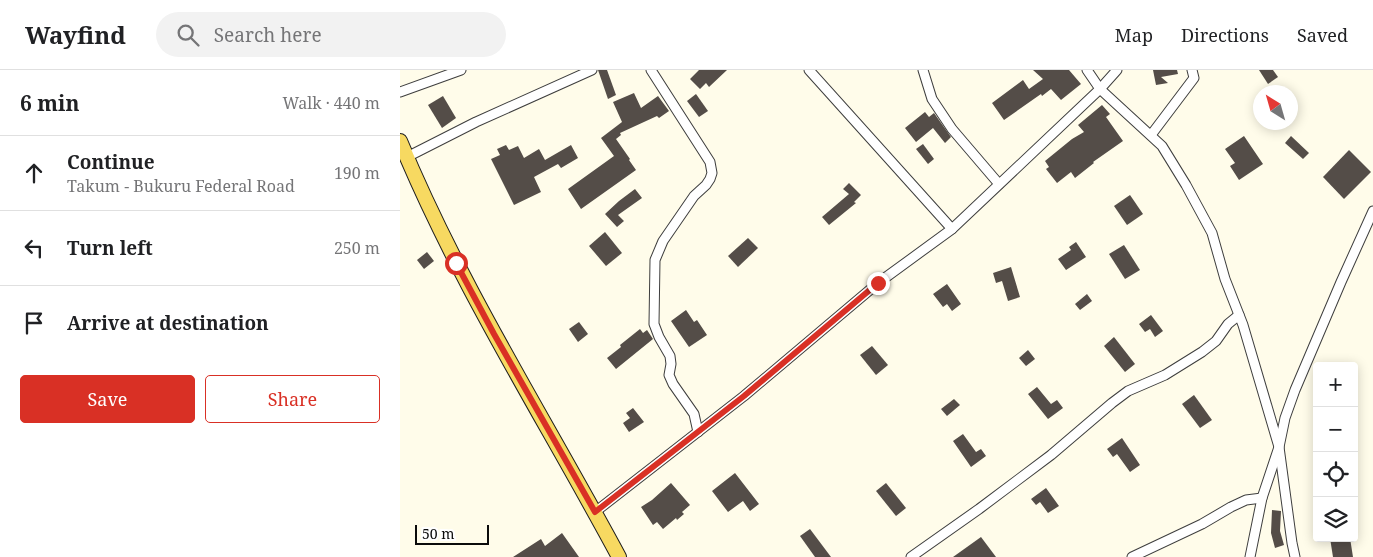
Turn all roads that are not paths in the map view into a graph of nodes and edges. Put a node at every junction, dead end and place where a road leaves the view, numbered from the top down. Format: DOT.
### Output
graph roads {
  1 [pos="460,70"];
  2 [pos="592,70"];
  3 [pos="650,70"];
  4 [pos="809,70"];
  5 [pos="923,70"];
  6 [pos="1087,70"];
  7 [pos="1117,70"];
  8 [pos="1192,70"];
  9 [pos="1100,89"];
  10 [pos="400,92"];
  11 [pos="1151,136"];
  12 [pos="400,141"];
  13 [pos="406,157"];
  14 [pos="999,184"];
  15 [pos="1373,211"];
  16 [pos="952,229"];
  17 [pos="1239,315"];
  18 [pos="698,432"];
  19 [pos="1279,446"];
  20 [pos="1262,498"];
  21 [pos="595,512"];
  22 [pos="618,557"];
  23 [pos="911,557"];
  24 [pos="1132,557"];
  25 [pos="1250,557"];
  26 [pos="1295,557"];
  1 -- 10 [label="street"];
  2 -- 13 [label="street"];
  3 -- 18 [label="street"];
  4 -- 16 [label="street"];
  5 -- 14 [label="street"];
  6 -- 9 [label="street"];
  7 -- 9 [label="street"];
  8 -- 11 [label="street"];
  9 -- 11 [label="street"];
  9 -- 14 [label="street"];
  11 -- 17 [label="street"];
  12 -- 13 [label="main road"];
  13 -- 21 [label="main road"];
  14 -- 16 [label="street"];
  15 -- 19 [label="street"];
  16 -- 18 [label="street"];
  17 -- 19 [label="street"];
  17 -- 23 [label="street"];
  18 -- 21 [label="street"];
  19 -- 20 [label="street"];
  19 -- 26 [label="street"];
  20 -- 24 [label="street"];
  20 -- 25 [label="street"];
  21 -- 22 [label="main road"];
}
